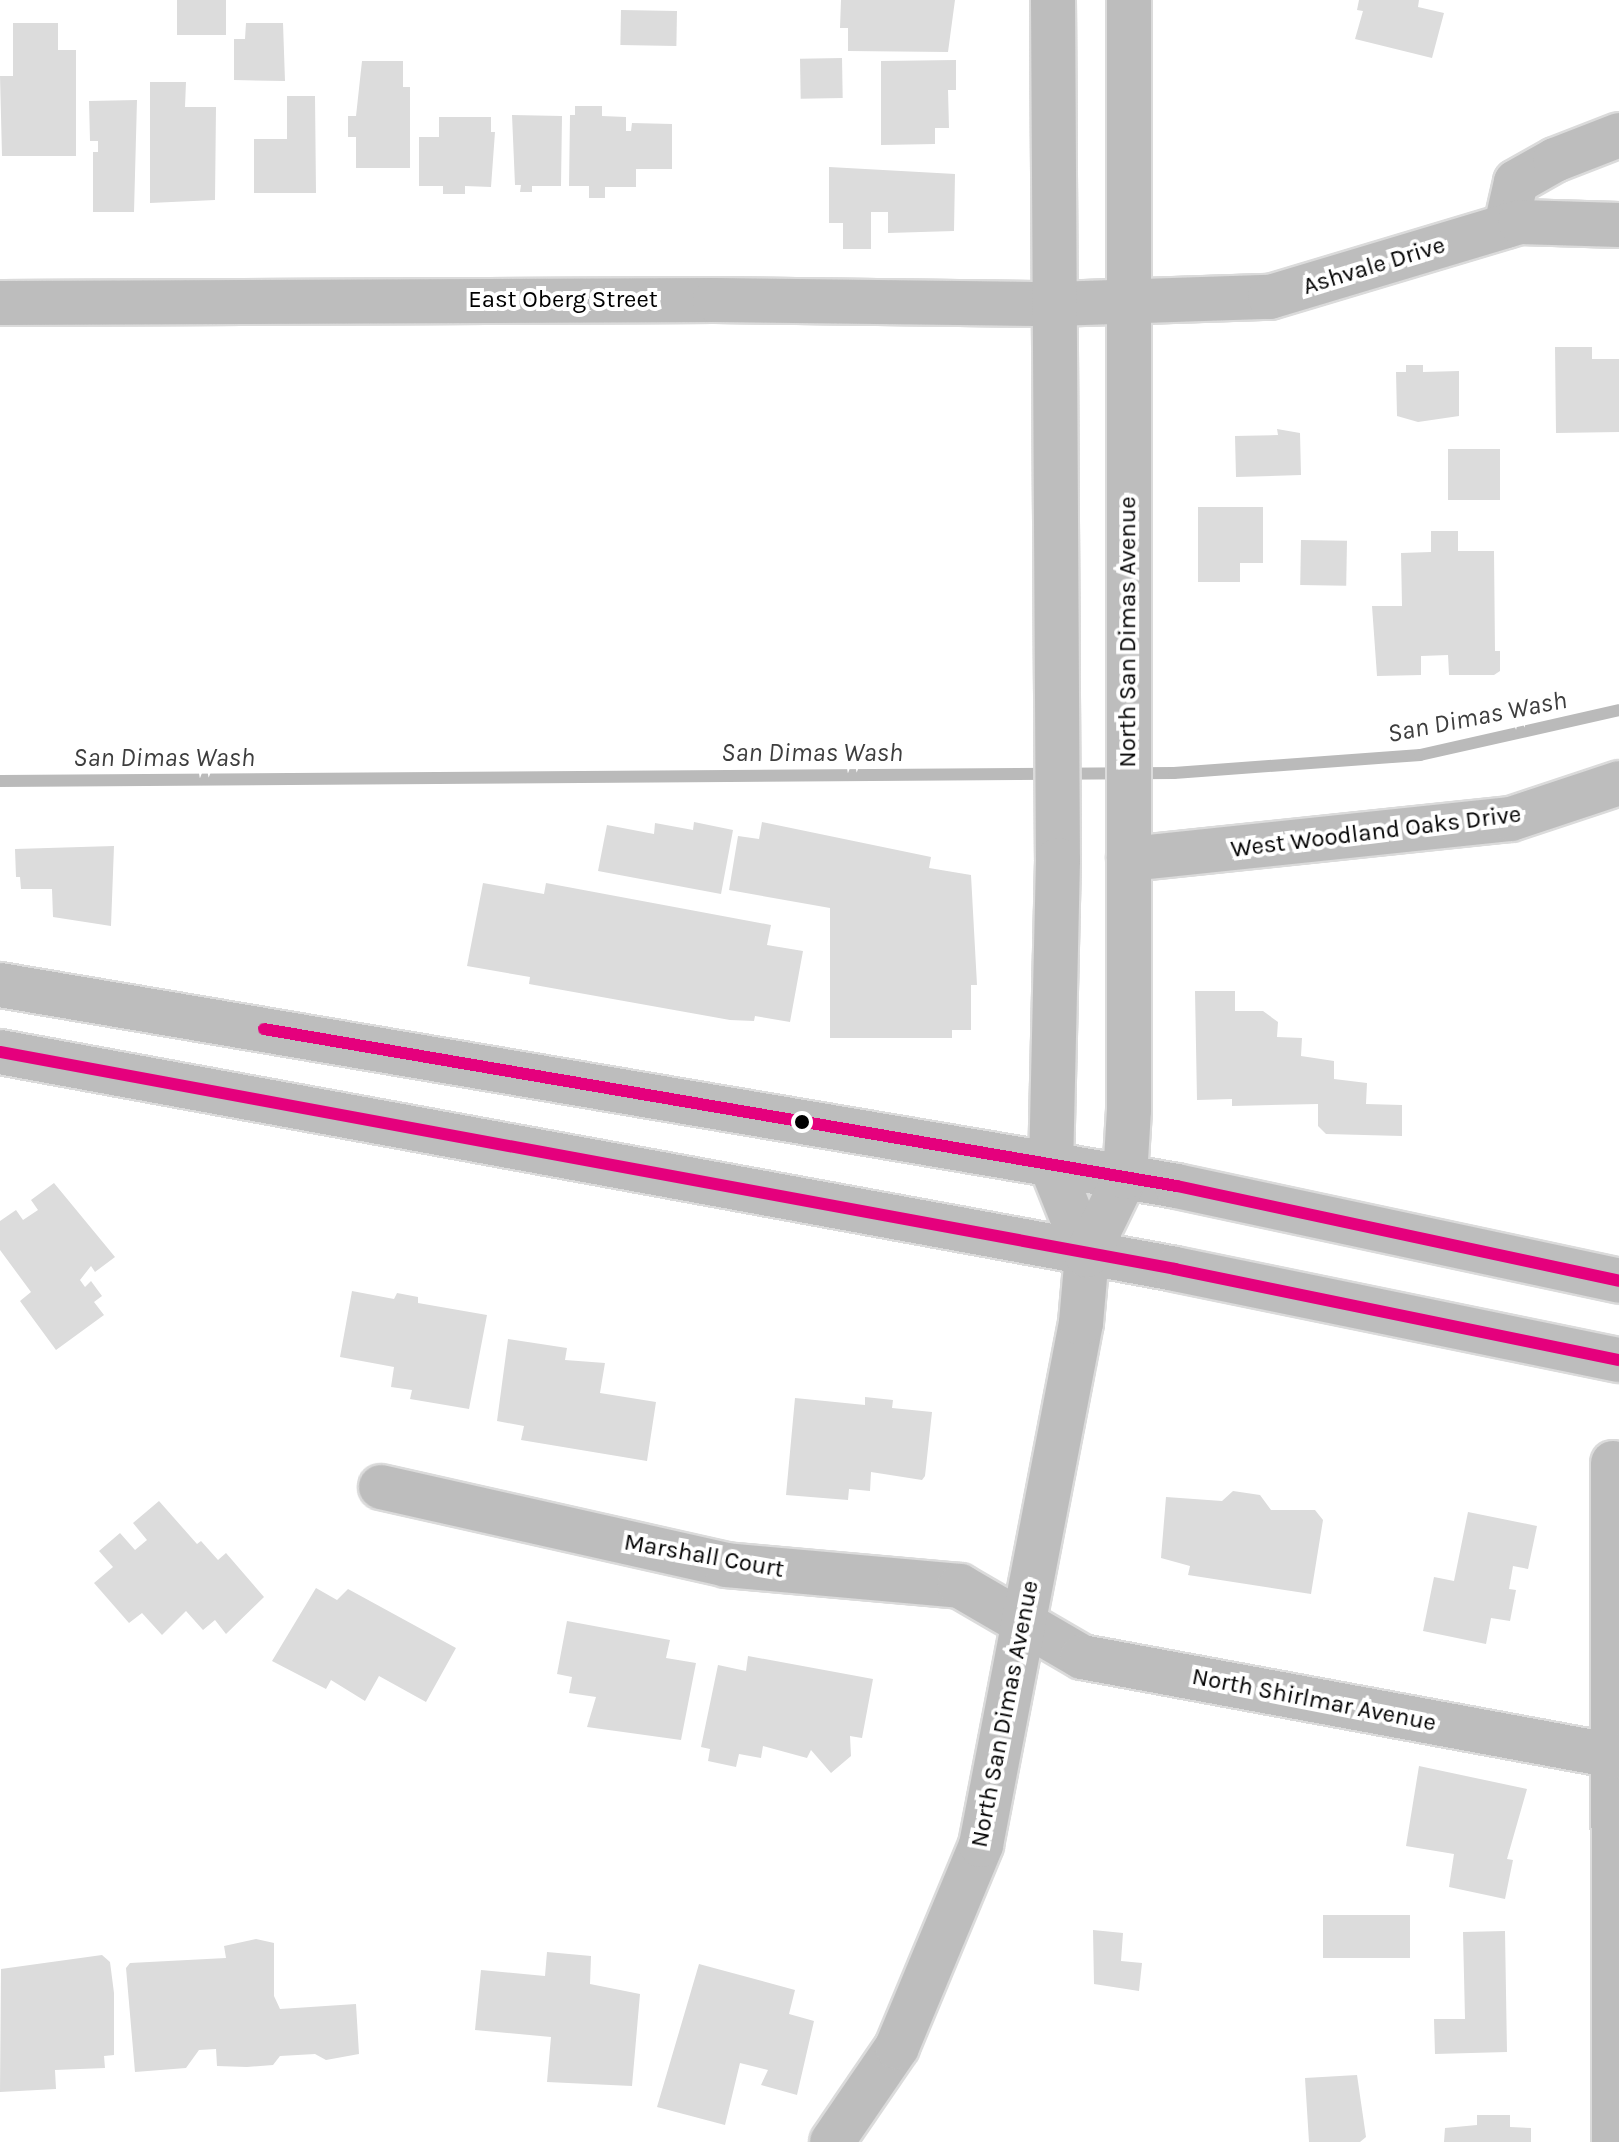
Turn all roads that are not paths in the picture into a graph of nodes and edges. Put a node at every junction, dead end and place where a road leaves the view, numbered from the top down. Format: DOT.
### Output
graph roads {
  1 [pos="1053,0"];
  2 [pos="1129,0"];
  3 [pos="1619,135"];
  4 [pos="1619,225"];
  5 [pos="1506,226"];
  6 [pos="1126,301"];
  7 [pos="0,303"];
  8 [pos="1054,304"];
  9 [pos="1619,783"];
  10 [pos="1129,859"];
  11 [pos="0,985"];
  12 [pos="0,1052"];
  13 [pos="1051,1165"];
  14 [pos="1125,1177"];
  15 [pos="1087,1255"];
  16 [pos="1619,1281"];
  17 [pos="1619,1360"];
  18 [pos="1613,1463"];
  19 [pos="381,1487"];
  20 [pos="1024,1620"];
  21 [pos="1614,1756"];
  22 [pos="832,2142"];
  23 [pos="1614,2142"];
  1 -- 8 [label="main road, North San Dimas Avenue"];
  2 -- 6 [label="main road, North San Dimas Avenue"];
  3 -- 5 [label="main road"];
  4 -- 5 [label="main road, Ashvale Drive"];
  5 -- 6 [label="main road, Ashvale Drive"];
  6 -- 8 [label="main road, East Oberg Street"];
  6 -- 10 [label="main road, North San Dimas Avenue"];
  7 -- 8 [label="main road, East Oberg Street"];
  8 -- 13 [label="main road, North San Dimas Avenue"];
  9 -- 10 [label="main road, West Woodland Oaks Drive"];
  10 -- 14 [label="main road, North San Dimas Avenue"];
  11 -- 13 [label="main road"];
  12 -- 15 [label="main road"];
  13 -- 14 [label="main road"];
  13 -- 15 [label="main road, North San Dimas Avenue"];
  14 -- 15 [label="main road, North San Dimas Avenue"];
  14 -- 16 [label="main road"];
  15 -- 17 [label="main road"];
  15 -- 20 [label="main road, North San Dimas Avenue"];
  18 -- 21 [label="main road"];
  19 -- 20 [label="main road, Marshall Court"];
  20 -- 21 [label="main road, North Shirlmar Avenue"];
  20 -- 22 [label="main road, North San Dimas Avenue"];
  21 -- 23 [label="main road"];
}
